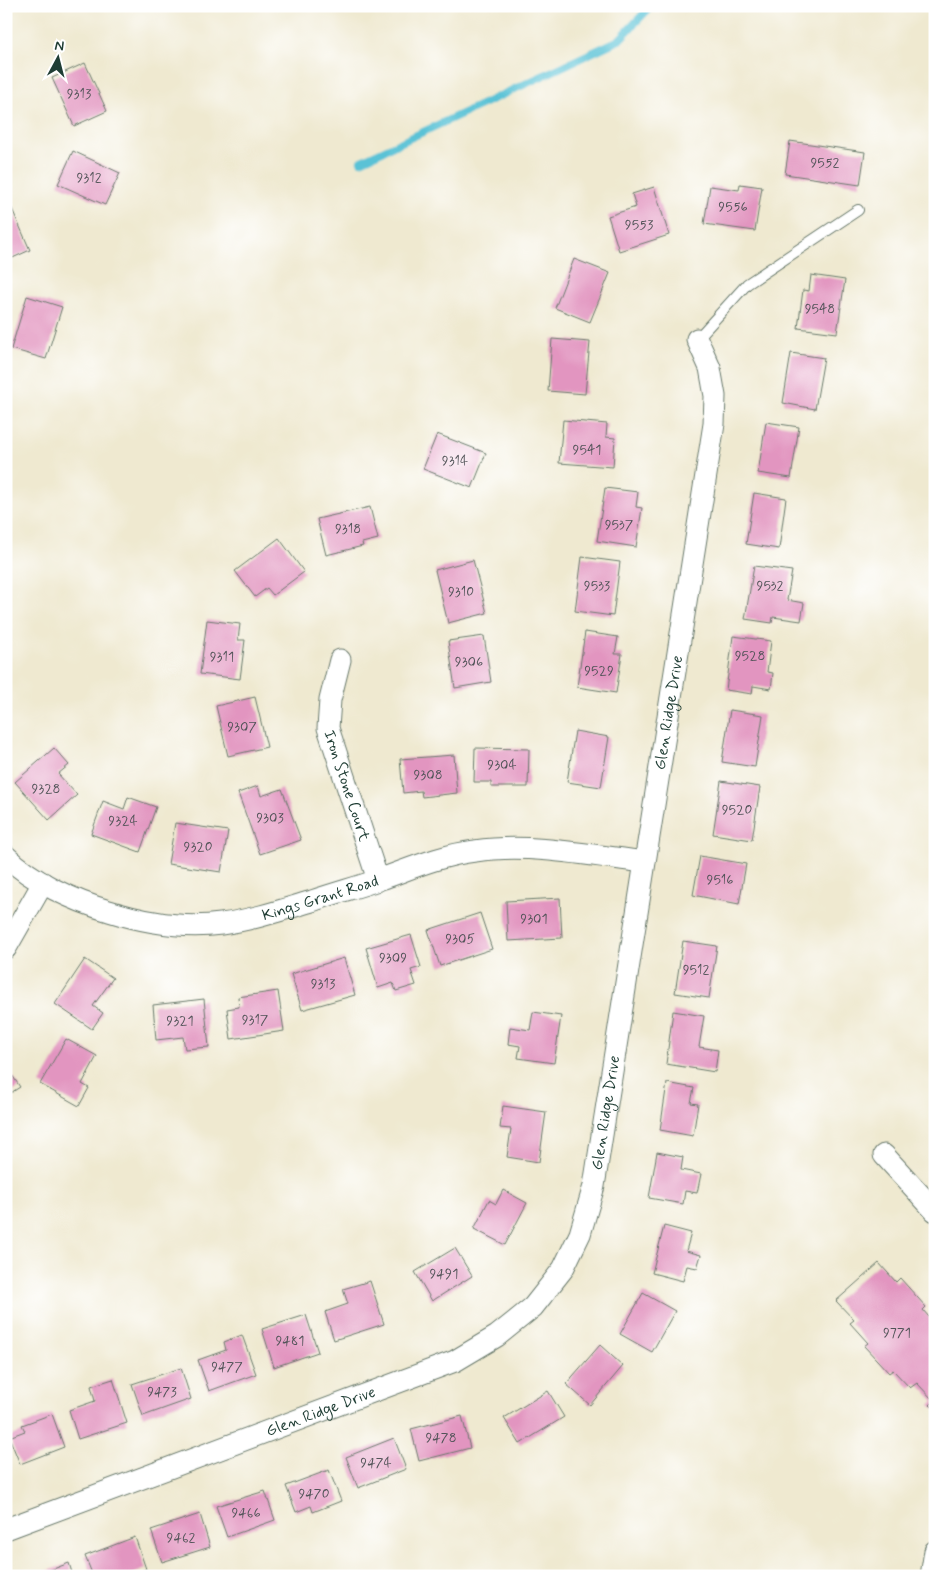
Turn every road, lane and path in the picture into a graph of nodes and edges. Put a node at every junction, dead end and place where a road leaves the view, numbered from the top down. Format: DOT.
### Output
graph roads {
  1 [pos="858,210"];
  2 [pos="697,339"];
  3 [pos="340,660"];
  4 [pos="6,856"];
  5 [pos="644,862"];
  6 [pos="378,880"];
  7 [pos="43,883"];
  8 [pos="6,948"];
  9 [pos="884,1155"];
  10 [pos="935,1211"];
  11 [pos="6,1528"];
  12 [pos="935,1551"];
  13 [pos="931,1576"];
  1 -- 2 [label="lane"];
  2 -- 5 [label="street, Glen Ridge Drive"];
  3 -- 6 [label="street, Iron Stone Court"];
  4 -- 7 [label="street, Kings Grant Road"];
  5 -- 6 [label="street, Kings Grant Road"];
  5 -- 11 [label="street, Glen Ridge Drive"];
  6 -- 7 [label="street, Kings Grant Road"];
  7 -- 8 [label="street"];
  9 -- 10 [label="street"];
  12 -- 13 [label="street"];
}
